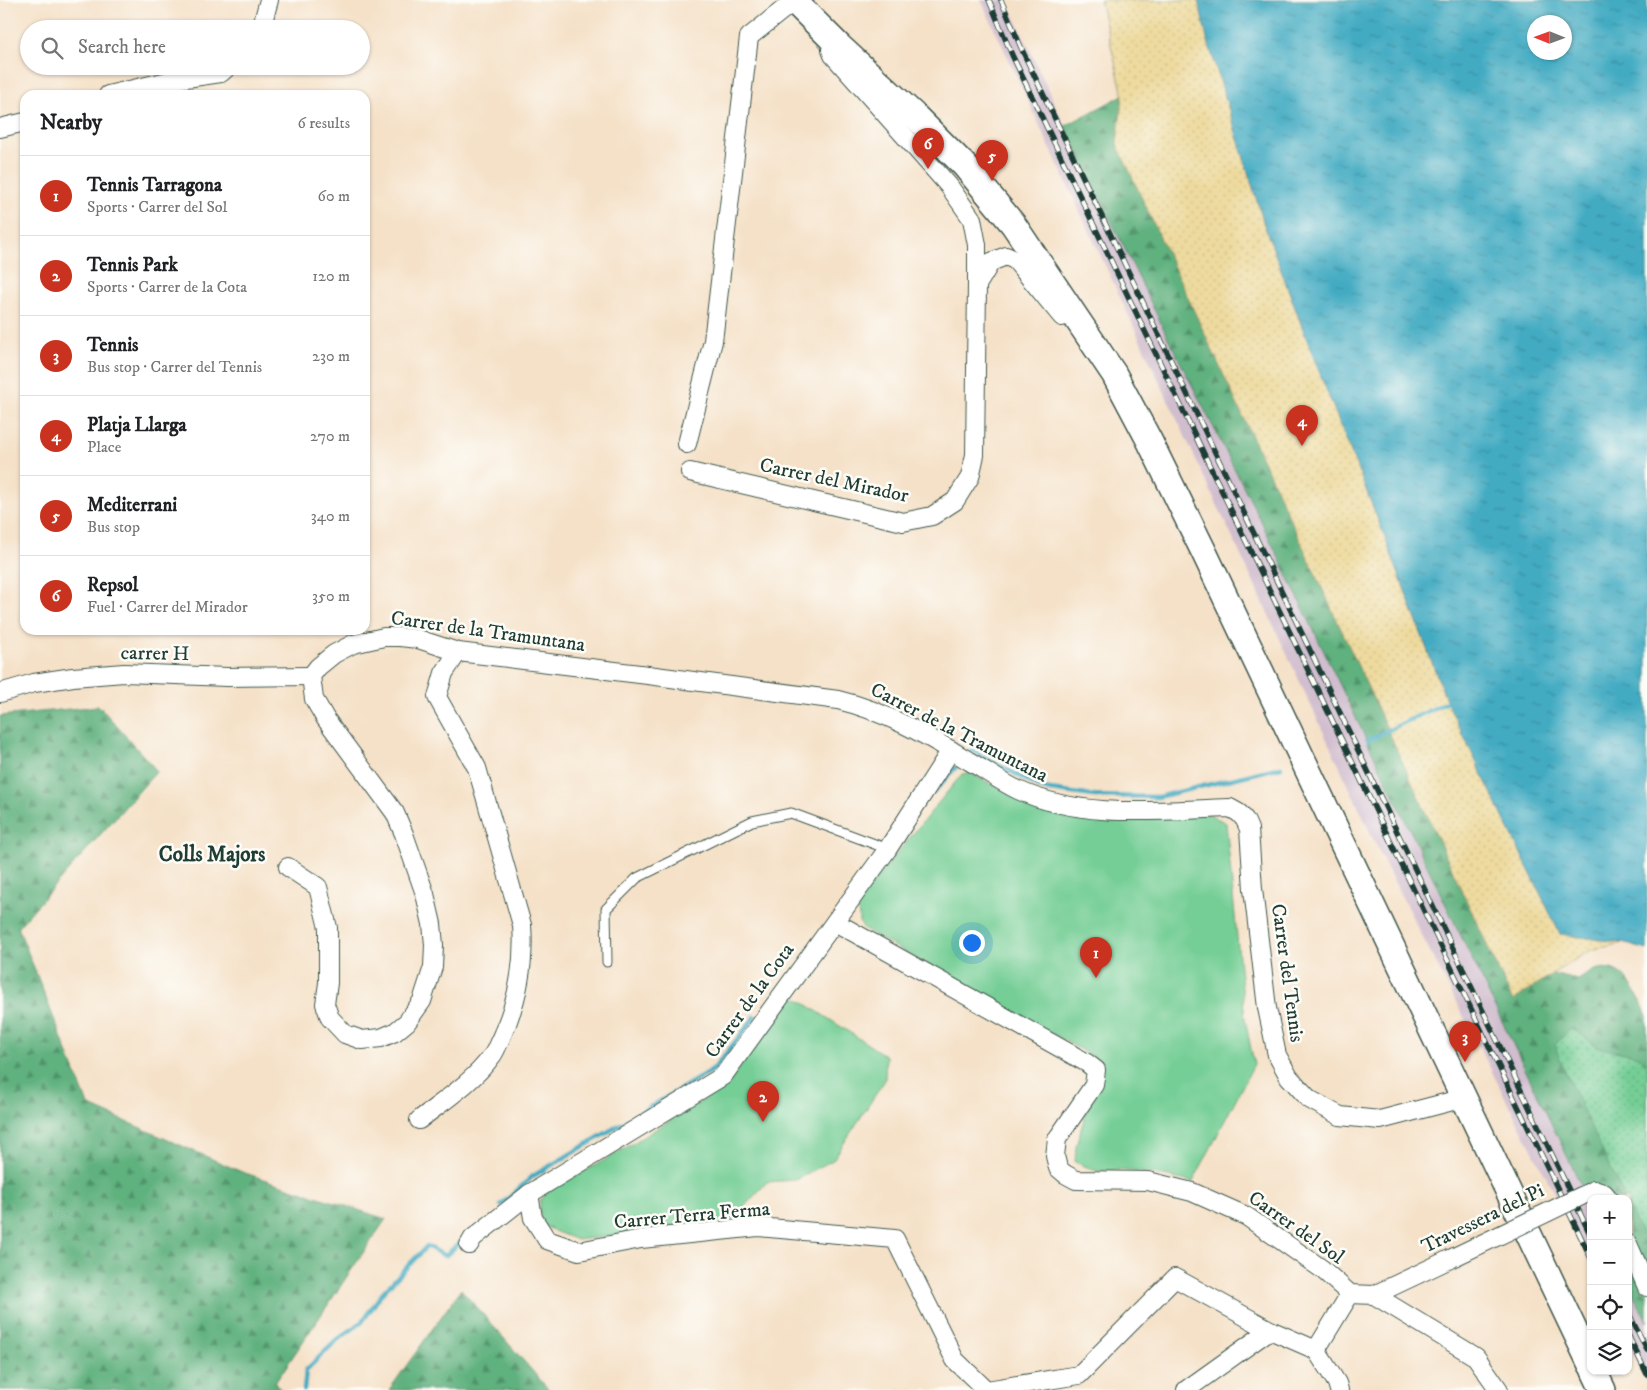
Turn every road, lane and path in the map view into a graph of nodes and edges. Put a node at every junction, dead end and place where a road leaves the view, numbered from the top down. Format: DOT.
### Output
graph roads {
  1 [pos="269,0"];
  2 [pos="794,1"];
  3 [pos="263,20"];
  4 [pos="820,27"];
  5 [pos="207,75"];
  6 [pos="129,90"];
  7 [pos="20,123"];
  8 [pos="0,128"];
  9 [pos="977,285"];
  10 [pos="1104,360"];
  11 [pos="687,444"];
  12 [pos="690,472"];
  13 [pos="458,652"];
  14 [pos="311,676"];
  15 [pos="0,693"];
  16 [pos="954,752"];
  17 [pos="1230,808"];
  18 [pos="887,849"];
  19 [pos="288,867"];
  20 [pos="840,915"];
  21 [pos="607,962"];
  22 [pos="1464,1098"];
  23 [pos="418,1120"];
  24 [pos="529,1194"];
  25 [pos="1602,1194"];
  26 [pos="469,1245"];
  27 [pos="1632,1253"];
  28 [pos="1647,1288"];
  29 [pos="1350,1294"];
  30 [pos="1374,1295"];
  31 [pos="1270,1330"];
  32 [pos="1316,1350"];
  33 [pos="1587,1357"];
  34 [pos="1596,1375"];
  35 [pos="986,1390"];
  36 [pos="1186,1390"];
  37 [pos="1339,1390"];
  38 [pos="1499,1390"];
  39 [pos="1603,1390"];
  1 -- 3 [label="street"];
  2 -- 4 [label="street"];
  2 -- 11 [label="street"];
  4 -- 9 [label="street, Carrer del Mirador"];
  4 -- 10 [label="street"];
  5 -- 6 [label="street"];
  7 -- 8 [label="street"];
  9 -- 10 [label="street"];
  9 -- 12 [label="street, Carrer del Mirador"];
  10 -- 22 [label="street"];
  13 -- 14 [label="street, Carrer de la Tramuntana"];
  13 -- 16 [label="street, Carrer de la Tramuntana"];
  13 -- 23 [label="street"];
  14 -- 15 [label="street, carrer H"];
  14 -- 19 [label="street"];
  16 -- 17 [label="street, Carrer de la Tramuntana"];
  16 -- 18 [label="street, Carrer de la Cota"];
  17 -- 22 [label="street, Carrer del Tennis"];
  18 -- 20 [label="street, Carrer de la Cota"];
  18 -- 21 [label="lane"];
  20 -- 24 [label="street, Carrer de la Cota"];
  20 -- 29 [label="street, Carrer del Sol"];
  22 -- 33 [label="street"];
  24 -- 26 [label="street, Carrer de la Cota"];
  24 -- 35 [label="street, Carrer Terra Ferma"];
  25 -- 30 [label="street, Travessera del Pi, bridge"];
  27 -- 28 [label="street"];
  29 -- 30 [label="street, Carrer del Sol"];
  29 -- 32 [label="street"];
  30 -- 38 [label="street, Carrer del Sol"];
  31 -- 32 [label="street"];
  31 -- 35 [label="street, Carrer Terra Ferma"];
  31 -- 36 [label="street"];
  32 -- 37 [label="street"];
  34 -- 39 [label="street"];
}
